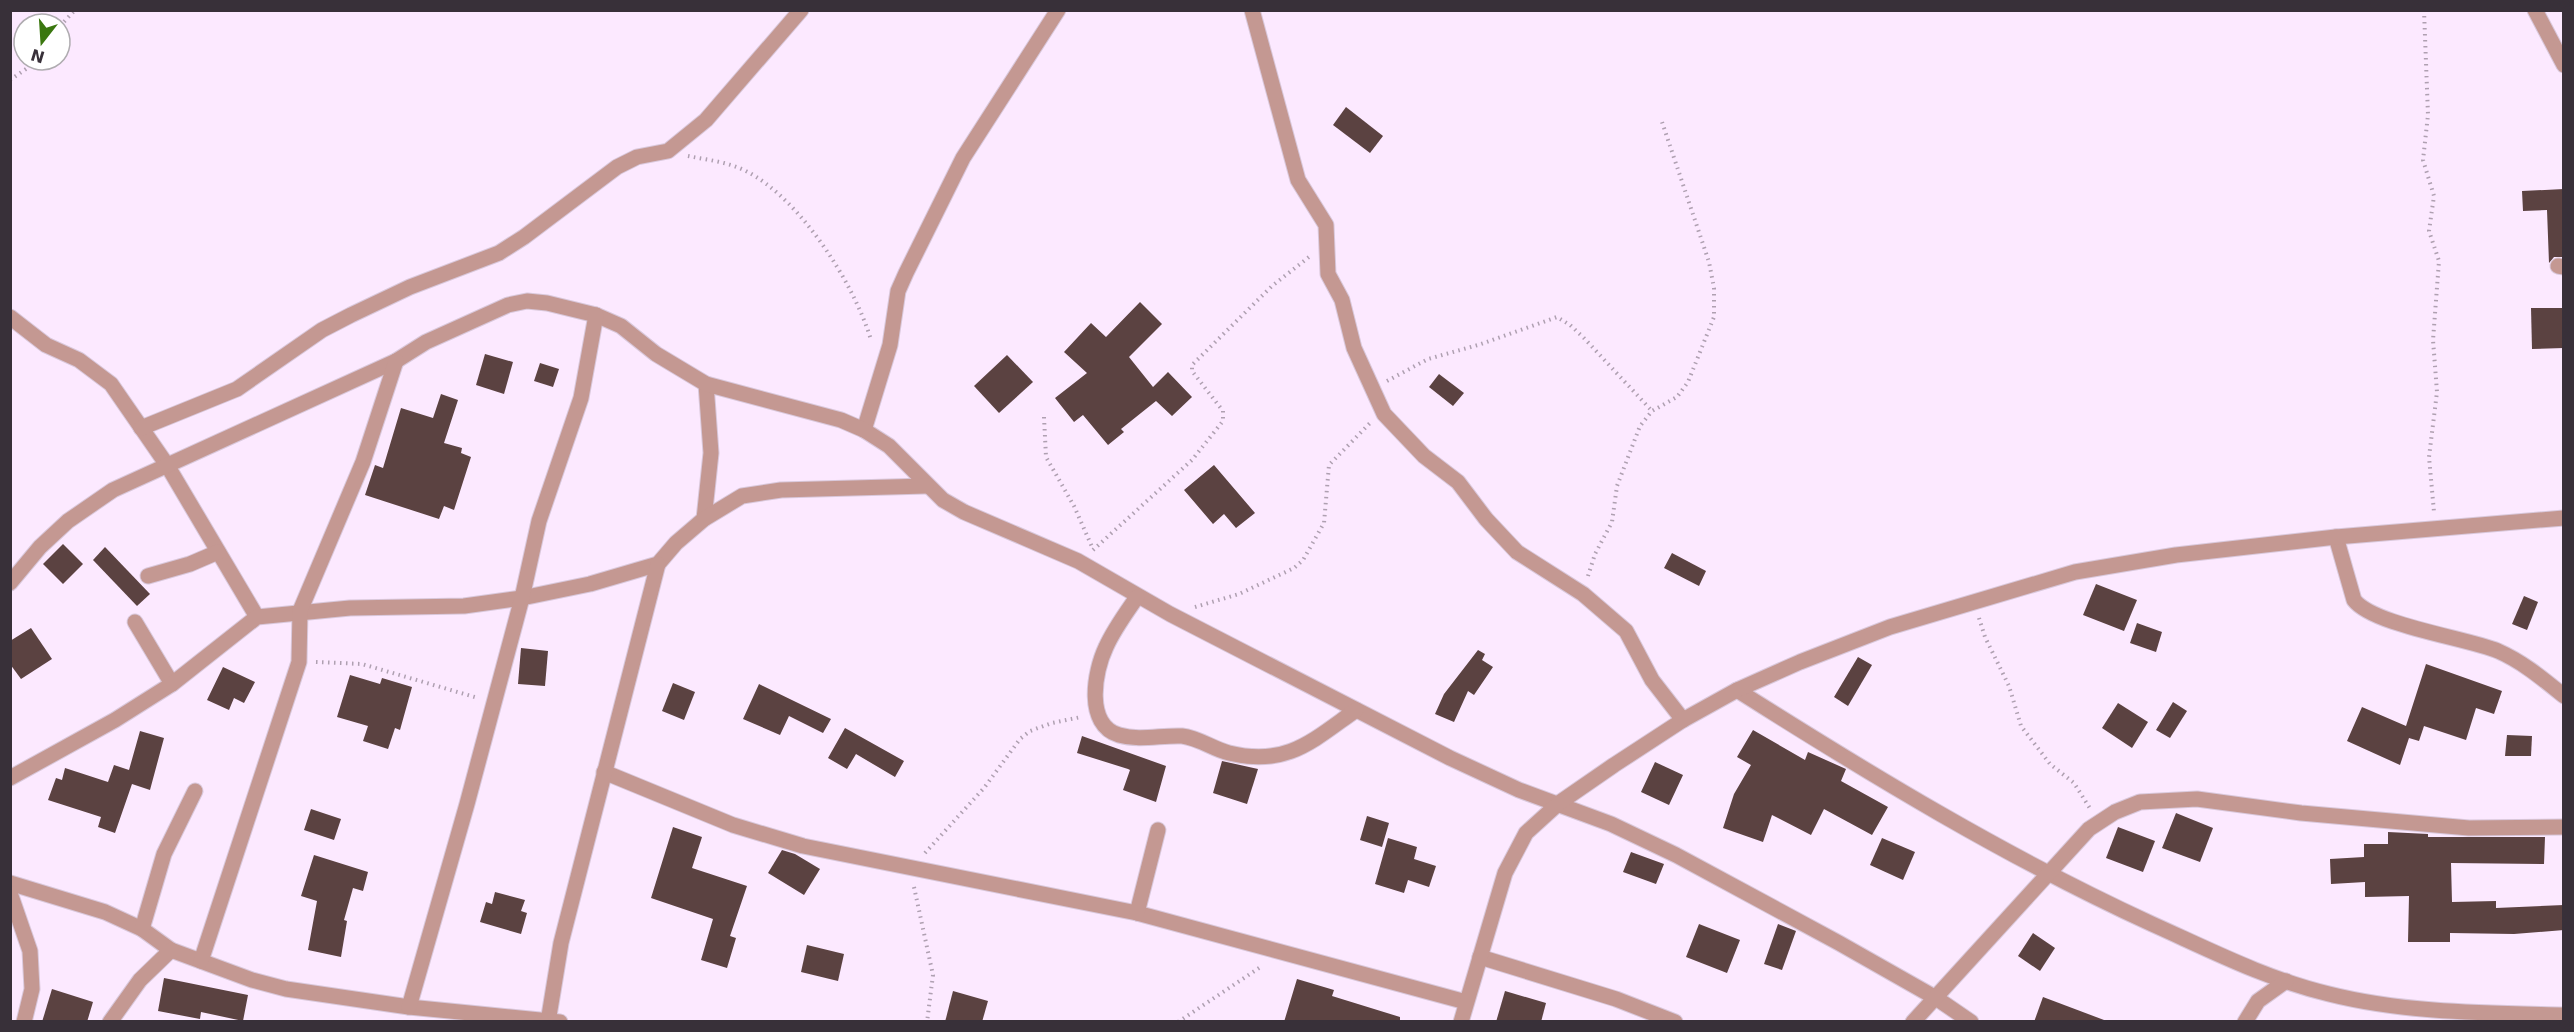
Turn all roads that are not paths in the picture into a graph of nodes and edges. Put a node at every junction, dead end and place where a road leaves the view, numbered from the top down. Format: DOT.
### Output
graph roads {
  1 [pos="801,10"];
  2 [pos="1058,10"];
  3 [pos="1252,10"];
  4 [pos="2535,10"];
  5 [pos="2564,65"];
  6 [pos="596,315"];
  7 [pos="10,318"];
  8 [pos="396,361"];
  9 [pos="706,384"];
  10 [pos="141,428"];
  11 [pos="864,430"];
  12 [pos="167,465"];
  13 [pos="926,486"];
  14 [pos="2564,518"];
  15 [pos="704,519"];
  16 [pos="2336,537"];
  17 [pos="218,552"];
  18 [pos="657,564"];
  19 [pos="148,576"];
  20 [pos="10,583"];
  21 [pos="1137,597"];
  22 [pos="522,598"];
  23 [pos="300,611"];
  24 [pos="257,617"];
  25 [pos="135,622"];
  26 [pos="172,684"];
  27 [pos="1737,690"];
  28 [pos="2564,696"];
  29 [pos="1356,710"];
  30 [pos="1683,720"];
  31 [pos="604,772"];
  32 [pos="10,778"];
  33 [pos="195,791"];
  34 [pos="1559,803"];
  35 [pos="2564,827"];
  36 [pos="1158,830"];
  37 [pos="2046,874"];
  38 [pos="10,883"];
  39 [pos="10,893"];
  40 [pos="1137,913"];
  41 [pos="142,929"];
  42 [pos="171,950"];
  43 [pos="1480,957"];
  44 [pos="201,961"];
  45 [pos="2286,981"];
  46 [pos="1936,998"];
  47 [pos="1466,1002"];
  48 [pos="409,1006"];
  49 [pos="2564,1015"];
  50 [pos="552,1021"];
  51 [pos="24,1022"];
  52 [pos="110,1022"];
  53 [pos="1461,1022"];
  54 [pos="1675,1022"];
  55 [pos="1913,1022"];
  56 [pos="1971,1022"];
  57 [pos="2245,1022"];
  1 -- 10 [label="street"];
  2 -- 11 [label="street"];
  3 -- 30 [label="street"];
  4 -- 5 [label="street"];
  6 -- 8 [label="street"];
  6 -- 9 [label="street"];
  6 -- 22 [label="street"];
  7 -- 10 [label="street"];
  8 -- 12 [label="street"];
  8 -- 23 [label="street"];
  9 -- 11 [label="street"];
  9 -- 15 [label="street"];
  10 -- 12 [label="street"];
  11 -- 13 [label="street"];
  12 -- 17 [label="street"];
  12 -- 20 [label="street"];
  13 -- 15 [label="street"];
  13 -- 21 [label="street"];
  14 -- 16 [label="street"];
  15 -- 18 [label="street"];
  16 -- 27 [label="street"];
  16 -- 28 [label="street"];
  17 -- 19 [label="street"];
  17 -- 24 [label="street"];
  18 -- 22 [label="street"];
  18 -- 31 [label="street"];
  21 -- 29 [label="street"];
  21 -- 29 [label="street"];
  22 -- 23 [label="street"];
  22 -- 48 [label="street"];
  23 -- 24 [label="street"];
  23 -- 44 [label="street"];
  24 -- 26 [label="street"];
  25 -- 26 [label="street"];
  26 -- 32 [label="street"];
  27 -- 30 [label="street"];
  27 -- 37 [label="street"];
  29 -- 34 [label="street"];
  30 -- 34 [label="street"];
  31 -- 40 [label="street"];
  31 -- 50 [label="street"];
  33 -- 41 [label="street"];
  34 -- 43 [label="street"];
  34 -- 46 [label="street"];
  35 -- 37 [label="street"];
  36 -- 40 [label="street"];
  37 -- 45 [label="street"];
  37 -- 46 [label="street"];
  38 -- 41 [label="street"];
  39 -- 51 [label="street"];
  40 -- 47 [label="street"];
  41 -- 42 [label="street"];
  42 -- 44 [label="street"];
  42 -- 52 [label="street"];
  43 -- 47 [label="street"];
  43 -- 54 [label="street"];
  44 -- 48 [label="street"];
  45 -- 49 [label="street"];
  45 -- 57 [label="street"];
  46 -- 55 [label="street"];
  46 -- 56 [label="street"];
  47 -- 53 [label="street"];
  48 -- 50 [label="street"];
}
